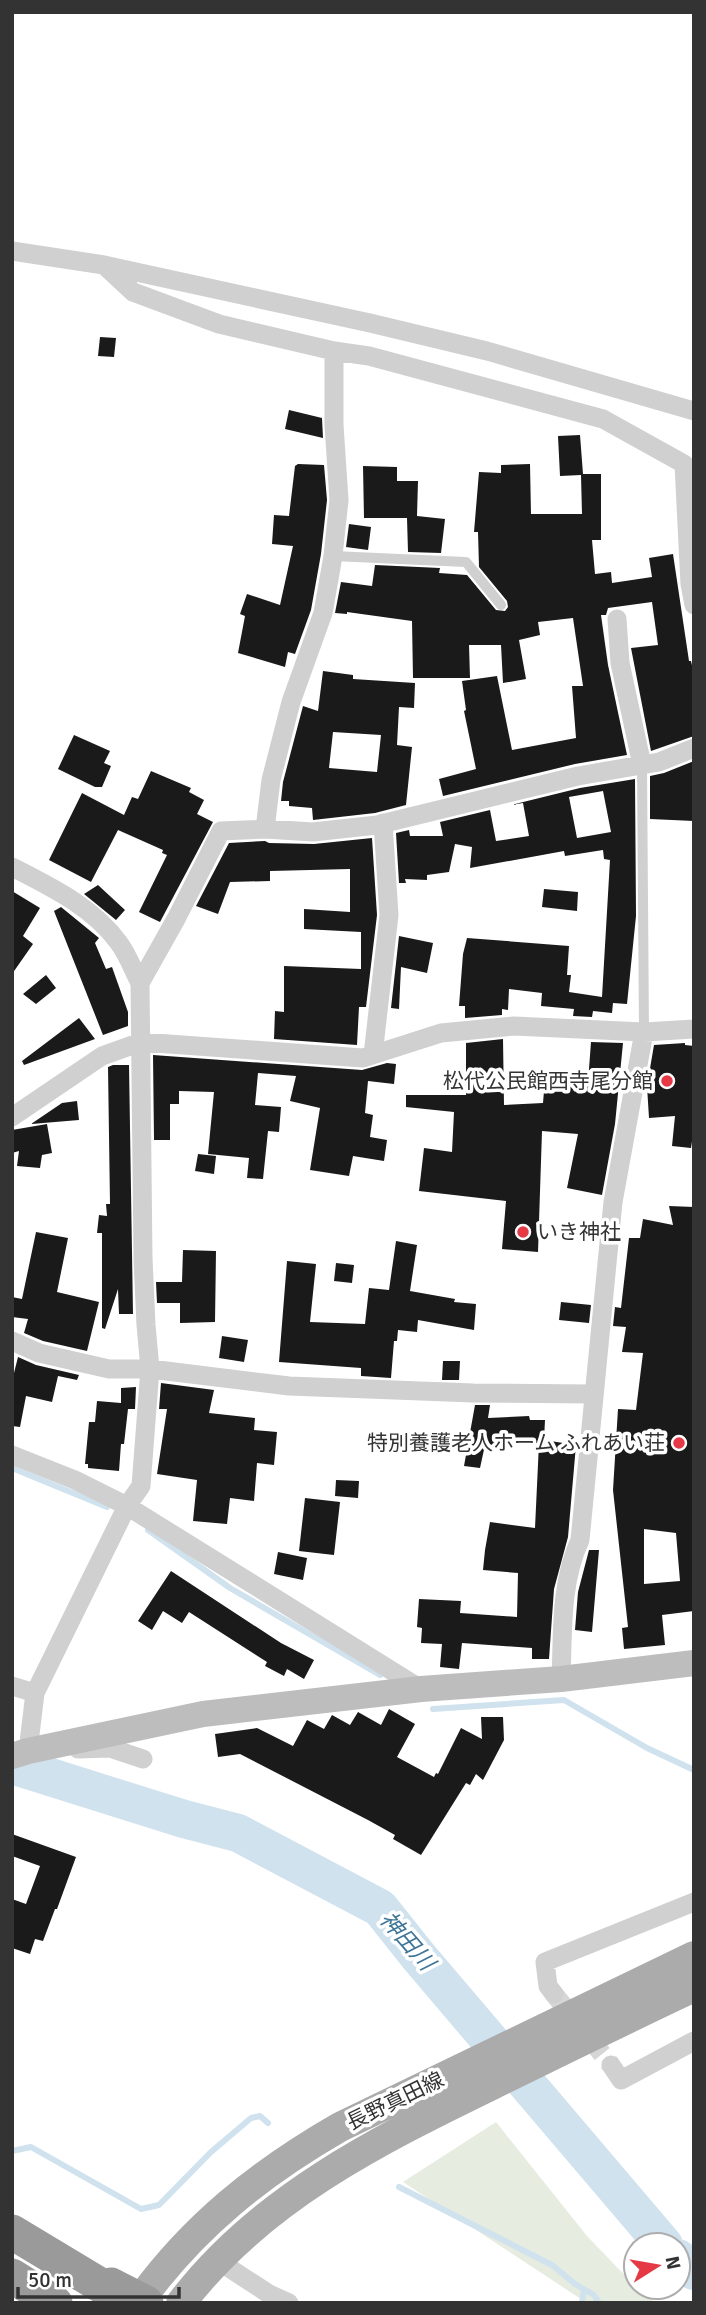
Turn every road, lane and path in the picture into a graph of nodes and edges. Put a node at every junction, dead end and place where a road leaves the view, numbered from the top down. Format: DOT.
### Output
graph roads {
  1 [pos="12,251"];
  2 [pos="104,265"];
  3 [pos="334,351"];
  4 [pos="694,411"];
  5 [pos="333,556"];
  6 [pos="501,605"];
  7 [pos="694,605"];
  8 [pos="617,619"];
  9 [pos="694,748"];
  10 [pos="642,765"];
  11 [pos="383,823"];
  12 [pos="265,829"];
  13 [pos="12,867"];
  14 [pos="140,983"];
  15 [pos="694,1030"];
  16 [pos="644,1032"];
  17 [pos="141,1042"];
  18 [pos="373,1055"];
  19 [pos="12,1117"];
  20 [pos="12,1341"];
  21 [pos="150,1369"];
  22 [pos="593,1394"];
  23 [pos="12,1455"];
  24 [pos="127,1506"];
  25 [pos="694,1663"];
  26 [pos="561,1679"];
  27 [pos="12,1686"];
  28 [pos="421,1689"];
  29 [pos="35,1693"];
  30 [pos="20,1753"];
  31 [pos="143,1759"];
  32 [pos="694,1902"];
  33 [pos="694,1956"];
  34 [pos="694,1987"];
  35 [pos="554,1994"];
  36 [pos="556,2039"];
  37 [pos="694,2041"];
  38 [pos="611,2065"];
  39 [pos="482,2074"];
  40 [pos="25,2240"];
  41 [pos="217,2260"];
  42 [pos="12,2276"];
  43 [pos="12,2290"];
  44 [pos="122,2295"];
  45 [pos="33,2303"];
  46 [pos="55,2303"];
  47 [pos="146,2303"];
  48 [pos="181,2303"];
  49 [pos="289,2303"];
  1 -- 2 [label="street"];
  2 -- 3 [label="street"];
  2 -- 4 [label="street"];
  3 -- 5 [label="street"];
  3 -- 7 [label="street"];
  5 -- 6 [label="lane"];
  5 -- 12 [label="street"];
  8 -- 10 [label="street"];
  9 -- 10 [label="street"];
  10 -- 11 [label="street"];
  10 -- 16 [label="lane"];
  11 -- 12 [label="street"];
  11 -- 18 [label="street"];
  12 -- 14 [label="street"];
  13 -- 14 [label="street"];
  14 -- 17 [label="street"];
  15 -- 16 [label="street"];
  16 -- 18 [label="street"];
  16 -- 22 [label="street"];
  17 -- 18 [label="street"];
  17 -- 19 [label="street"];
  17 -- 21 [label="street"];
  20 -- 21 [label="street"];
  21 -- 22 [label="street"];
  21 -- 24 [label="street"];
  22 -- 26 [label="street"];
  23 -- 24 [label="street"];
  24 -- 28 [label="street"];
  24 -- 29 [label="street"];
  25 -- 26 [label="street"];
  26 -- 28 [label="street"];
  27 -- 29 [label="street"];
  28 -- 30 [label="street"];
  29 -- 30 [label="street"];
  30 -- 31 [label="street"];
  32 -- 35 [label="street"];
  33 -- 36 [label="main road, 長野真田線"];
  34 -- 36 [label="main road, 長野真田線"];
  36 -- 39 [label="main road, 長野真田線"];
  37 -- 38 [label="street"];
  39 -- 41 [label="main road, 長野真田線"];
  39 -- 44 [label="main road, 長野真田線"];
  40 -- 44 [label="highway"];
  41 -- 48 [label="main road, 長野真田線"];
  41 -- 49 [label="street"];
  42 -- 46 [label="highway"];
  43 -- 45 [label="highway"];
  44 -- 47 [label="highway, bridge"];
}
